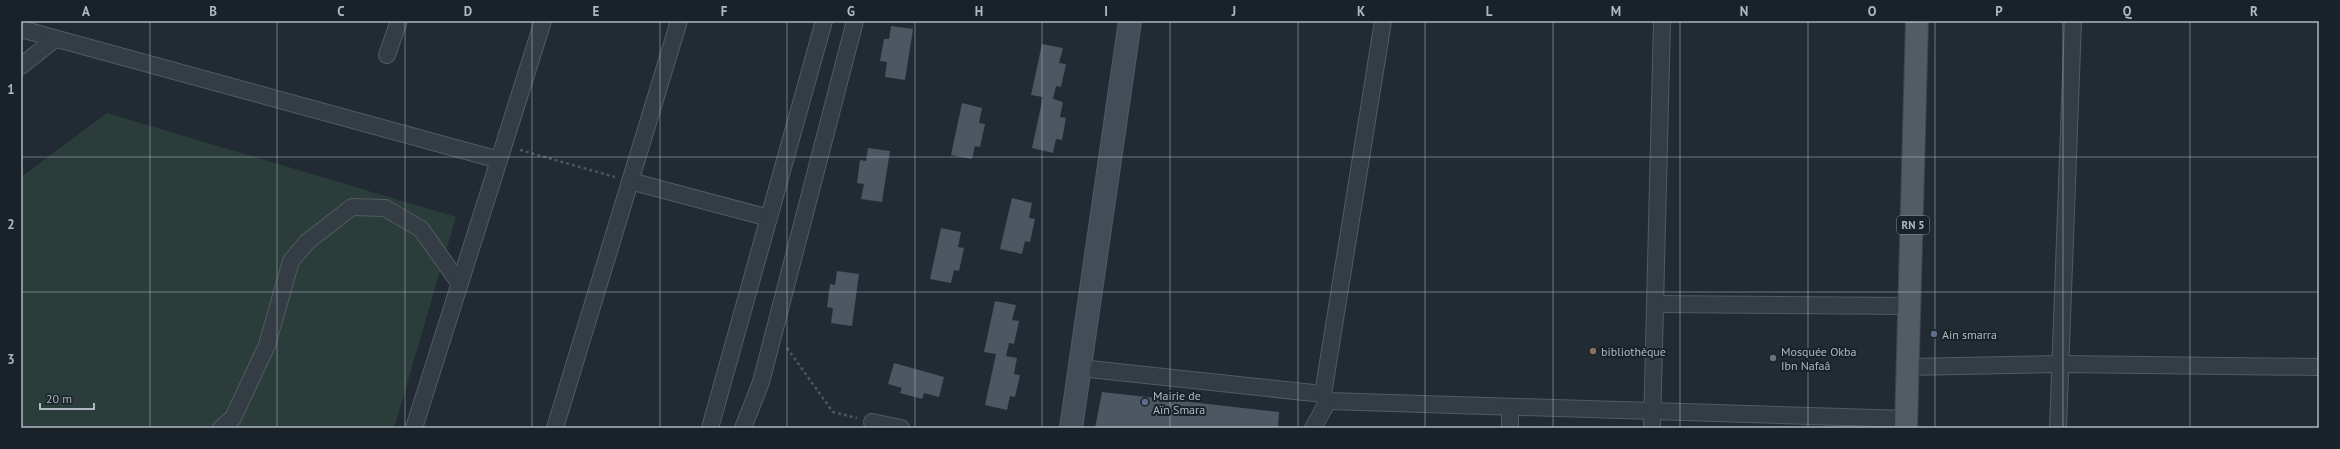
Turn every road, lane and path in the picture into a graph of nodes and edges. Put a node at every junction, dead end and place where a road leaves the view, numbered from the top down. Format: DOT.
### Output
graph roads {
  1 [pos="398,21"];
  2 [pos="543,21"];
  3 [pos="679,21"];
  4 [pos="824,21"];
  5 [pos="855,21"];
  6 [pos="1130,21"];
  7 [pos="1383,21"];
  8 [pos="1662,21"];
  9 [pos="1917,21"];
  10 [pos="2073,21"];
  11 [pos="21,29"];
  12 [pos="55,39"];
  13 [pos="387,55"];
  14 [pos="21,66"];
  15 [pos="502,153"];
  16 [pos="630,181"];
  17 [pos="769,218"];
  18 [pos="460,284"];
  19 [pos="1656,304"];
  20 [pos="1911,306"];
  21 [pos="774,332"];
  22 [pos="2061,364"];
  23 [pos="1908,367"];
  24 [pos="1080,368"];
  25 [pos="2319,368"];
  26 [pos="1325,397"];
  27 [pos="1510,407"];
  28 [pos="1653,411"];
  29 [pos="872,422"];
  30 [pos="1907,424"];
  31 [pos="221,428"];
  32 [pos="414,428"];
  33 [pos="555,428"];
  34 [pos="710,428"];
  35 [pos="744,428"];
  36 [pos="901,428"];
  37 [pos="1071,428"];
  38 [pos="1313,428"];
  39 [pos="1510,428"];
  40 [pos="1652,428"];
  41 [pos="2058,428"];
  1 -- 13 [label="street"];
  2 -- 15 [label="street"];
  3 -- 16 [label="street"];
  4 -- 17 [label="street"];
  5 -- 21 [label="street"];
  6 -- 24 [label="main road"];
  7 -- 26 [label="street"];
  8 -- 19 [label="street"];
  9 -- 20 [label="main road, RN 5"];
  10 -- 22 [label="street"];
  11 -- 12 [label="street"];
  12 -- 14 [label="street"];
  12 -- 15 [label="street"];
  15 -- 16 [label="path"];
  15 -- 18 [label="street"];
  16 -- 17 [label="street"];
  16 -- 33 [label="street"];
  17 -- 34 [label="street"];
  18 -- 31 [label="street"];
  18 -- 32 [label="street"];
  19 -- 20 [label="street"];
  19 -- 28 [label="street"];
  20 -- 23 [label="main road, RN 5"];
  21 -- 29 [label="path"];
  21 -- 35 [label="street"];
  22 -- 23 [label="street"];
  22 -- 25 [label="street"];
  22 -- 41 [label="street"];
  23 -- 30 [label="main road, RN 5"];
  24 -- 26 [label="street"];
  24 -- 37 [label="main road"];
  26 -- 27 [label="street"];
  26 -- 38 [label="street"];
  27 -- 28 [label="street"];
  27 -- 39 [label="street"];
  28 -- 30 [label="street"];
  28 -- 40 [label="street"];
  29 -- 36 [label="street"];
}
